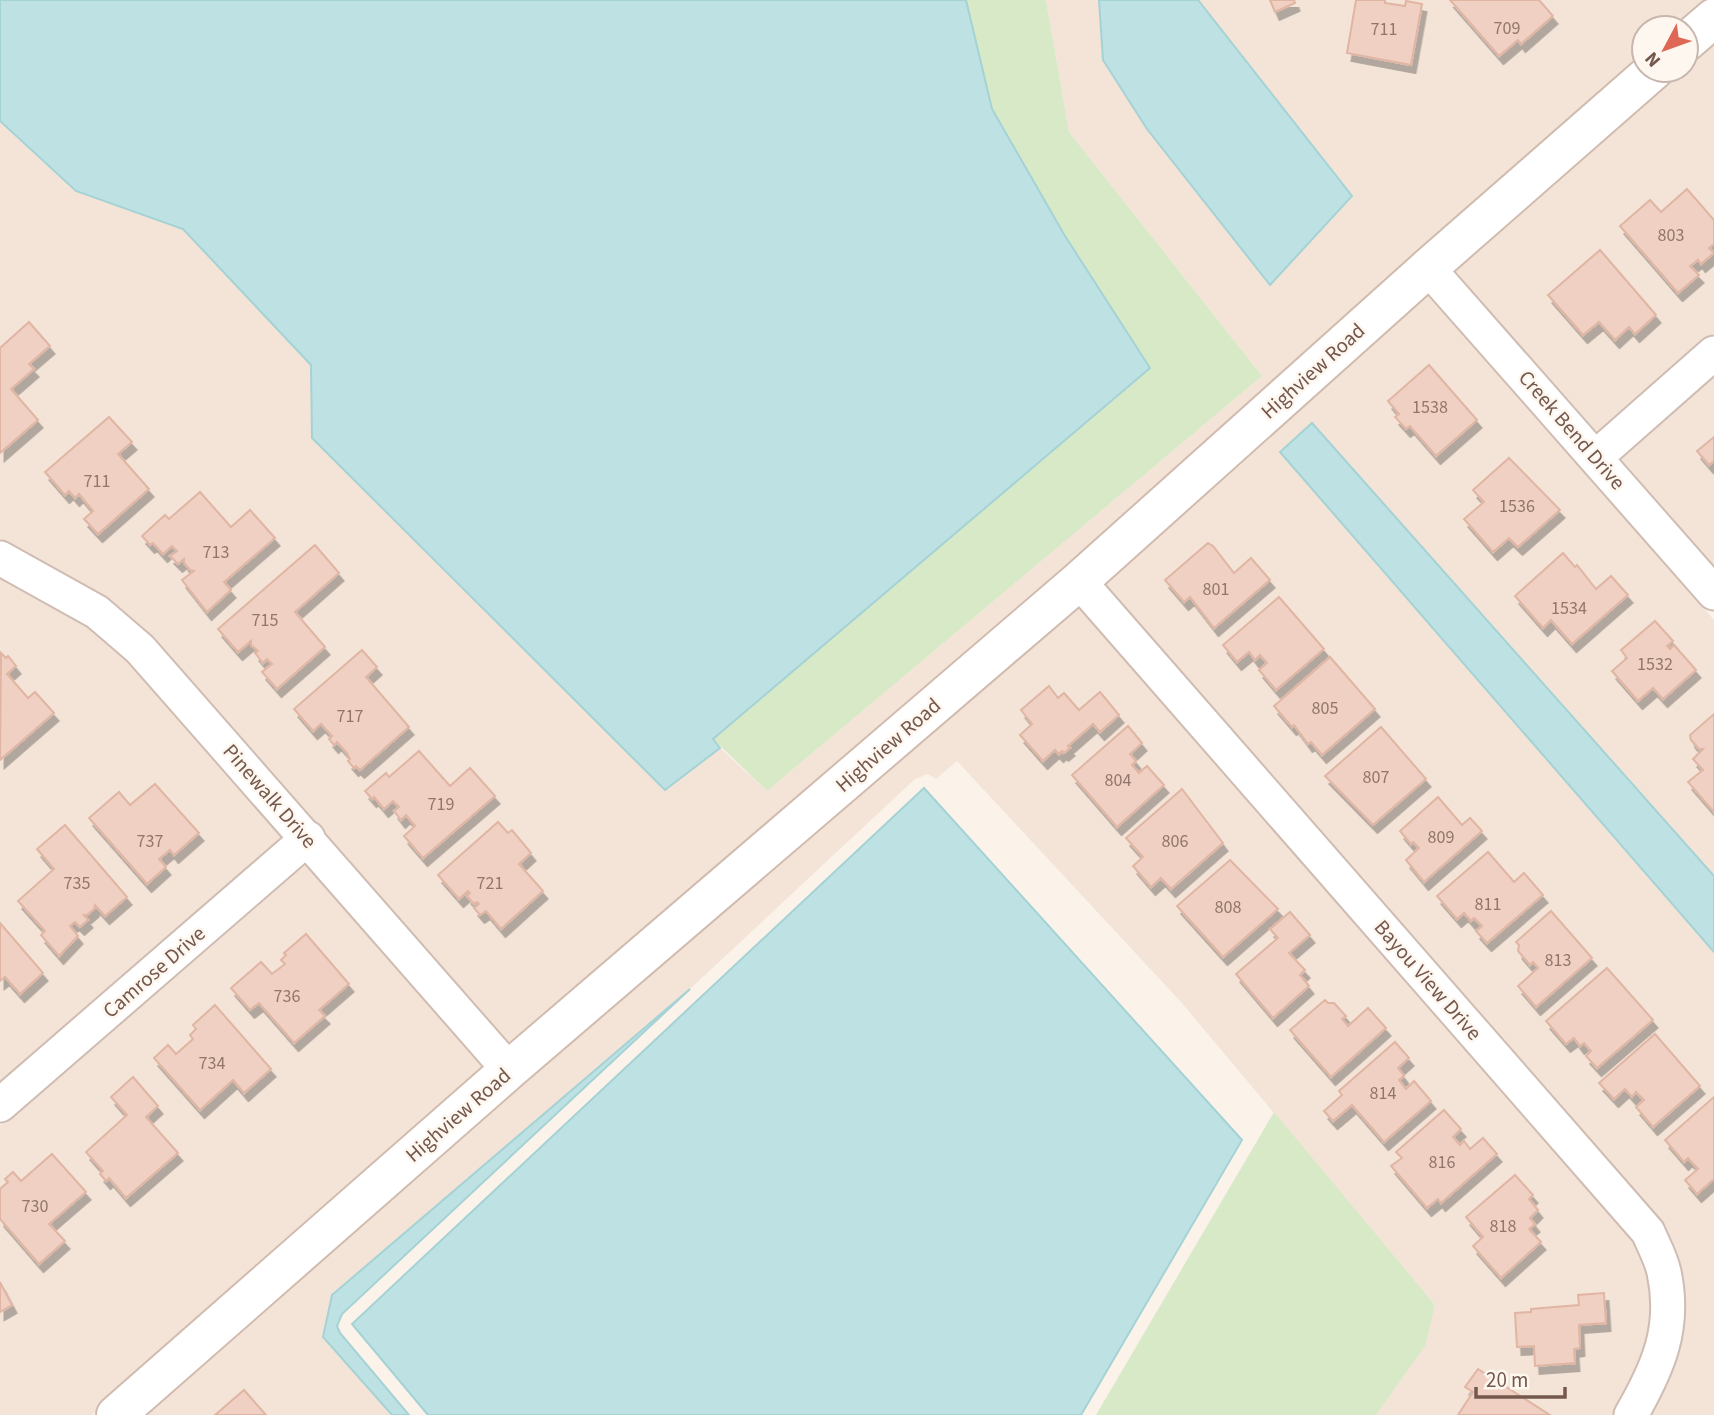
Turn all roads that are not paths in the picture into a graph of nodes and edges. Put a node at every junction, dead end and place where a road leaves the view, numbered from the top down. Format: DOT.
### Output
graph roads {
  1 [pos="1714,18"];
  2 [pos="1700,30"];
  3 [pos="1638,84"];
  4 [pos="1429,268"];
  5 [pos="1714,353"];
  6 [pos="1596,457"];
  7 [pos="0,558"];
  8 [pos="1079,582"];
  9 [pos="1714,593"];
  10 [pos="308,838"];
  11 [pos="509,1070"];
  12 [pos="0,1105"];
  13 [pos="116,1415"];
  14 [pos="1631,1415"];
  1 -- 2 [label="street"];
  3 -- 4 [label="street, Highview Road"];
  4 -- 6 [label="street, Creek Bend Drive"];
  4 -- 8 [label="street, Highview Road"];
  5 -- 6 [label="street"];
  6 -- 9 [label="street, Creek Bend Drive"];
  7 -- 10 [label="street, Pinewalk Drive"];
  8 -- 11 [label="street, Highview Road"];
  8 -- 14 [label="street, Bayou View Drive"];
  10 -- 11 [label="street, Pinewalk Drive"];
  10 -- 12 [label="street, Camrose Drive"];
  11 -- 13 [label="street, Highview Road"];
}
